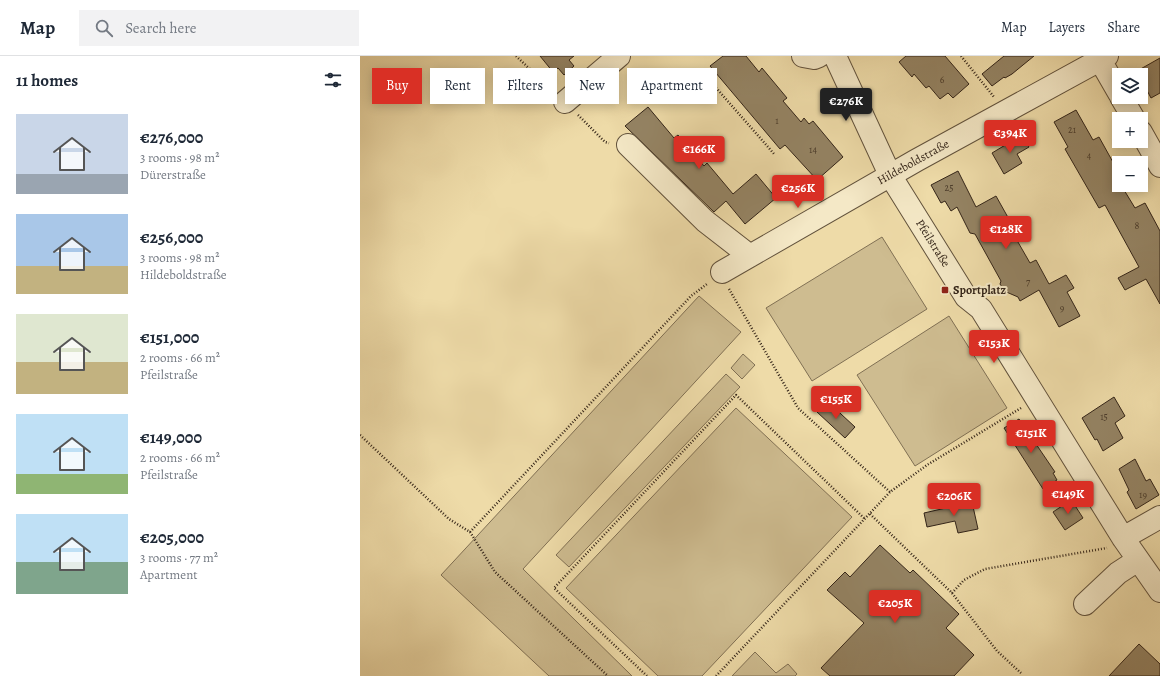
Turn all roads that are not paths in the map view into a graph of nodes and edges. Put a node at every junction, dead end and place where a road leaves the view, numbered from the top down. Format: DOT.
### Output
graph roads {
  1 [pos="619,56"];
  2 [pos="803,56"];
  3 [pos="819,56"];
  4 [pos="835,56"];
  5 [pos="1095,59"];
  6 [pos="605,68"];
  7 [pos="1112,83"];
  8 [pos="628,145"];
  9 [pos="1148,145"];
  10 [pos="1160,166"];
  11 [pos="890,175"];
  12 [pos="750,256"];
  13 [pos="722,272"];
  14 [pos="1160,517"];
  15 [pos="1123,538"];
  16 [pos="1138,560"];
  17 [pos="1160,591"];
  18 [pos="1085,604"];
  1 -- 6 [label="street"];
  2 -- 3 [label="street"];
  4 -- 11 [label="street, Pfeilstraße"];
  5 -- 7 [label="street"];
  5 -- 11 [label="street, Hildeboldstraße"];
  8 -- 12 [label="street"];
  9 -- 10 [label="street"];
  11 -- 12 [label="street, Hildeboldstraße"];
  11 -- 15 [label="street, Pfeilstraße"];
  12 -- 13 [label="street, Hildeboldstraße"];
  14 -- 15 [label="street"];
  15 -- 16 [label="street, Pfeilstraße"];
  16 -- 17 [label="street, Pfeilstraße"];
  16 -- 18 [label="street"];
}
